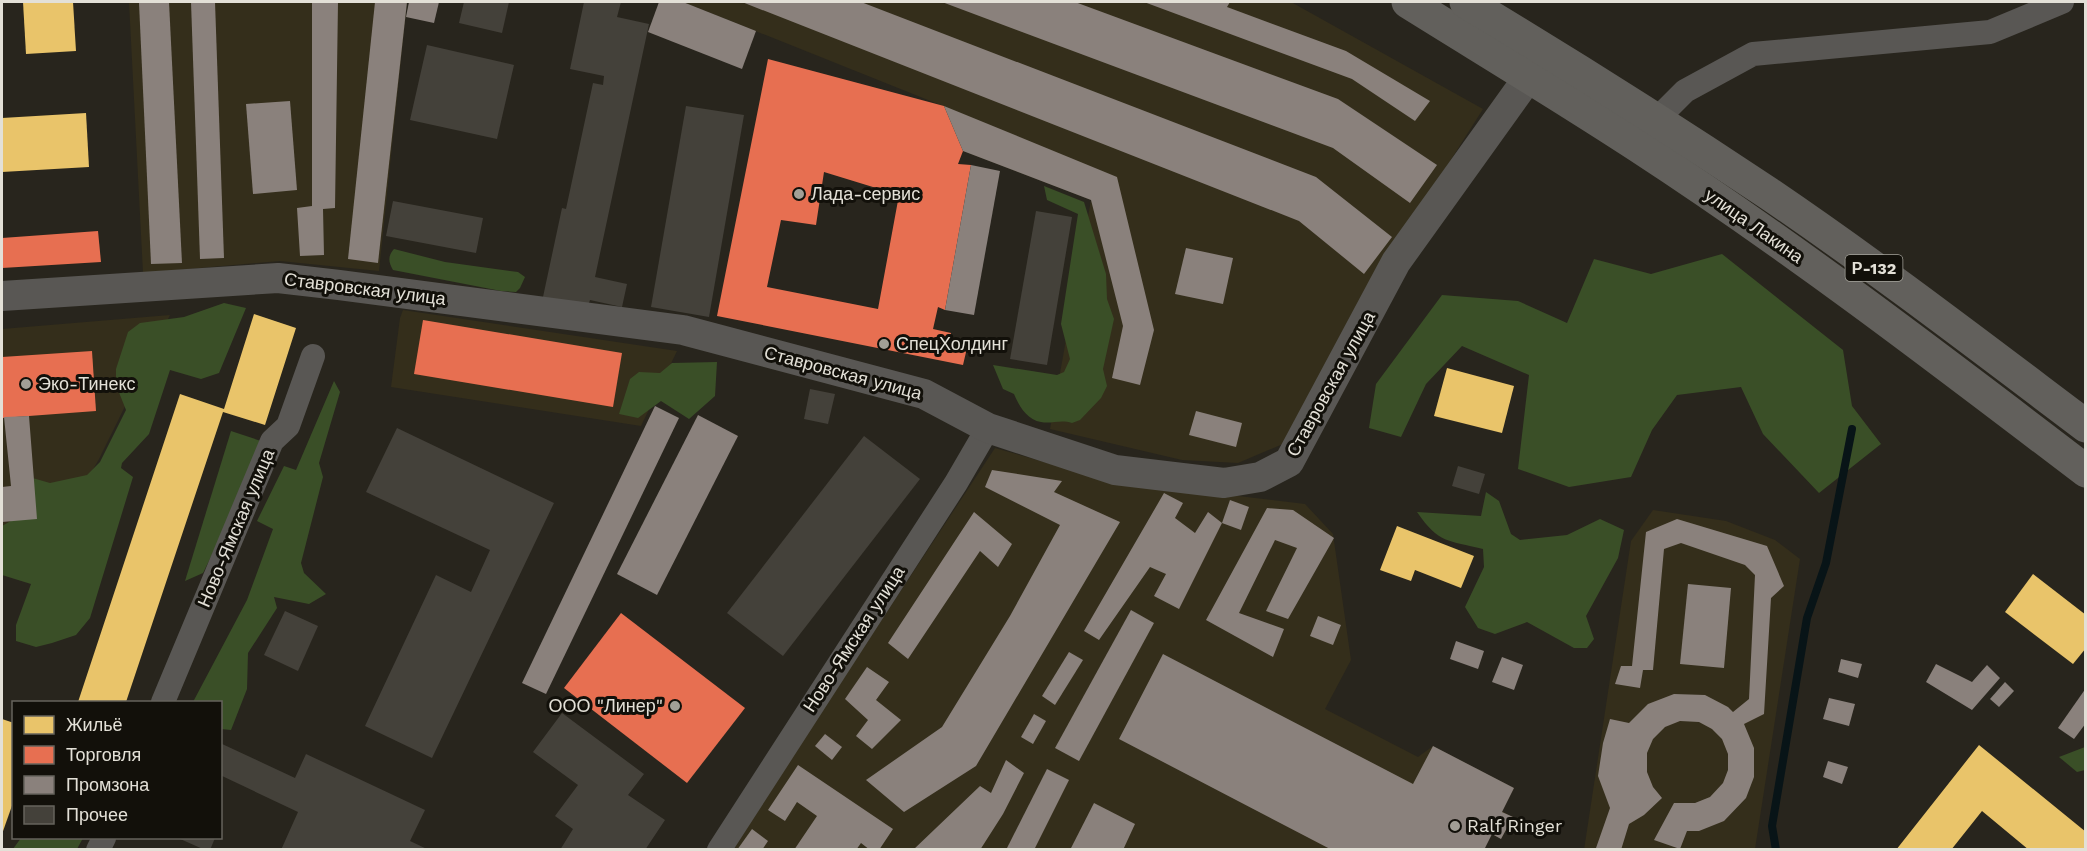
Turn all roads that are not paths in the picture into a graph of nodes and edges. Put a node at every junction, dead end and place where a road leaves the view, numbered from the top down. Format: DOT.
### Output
graph roads {
  1 [pos="1408,2"];
  2 [pos="1466,2"];
  3 [pos="2062,2"];
  4 [pos="1528,78"];
  5 [pos="1656,120"];
  6 [pos="2,296"];
  7 [pos="313,356"];
  8 [pos="2085,426"];
  9 [pos="988,428"];
  10 [pos="2085,471"];
  11 [pos="163,701"];
  12 [pos="719,849"];
  1 -- 4 [label="highway, улица Лакина / Р-132"];
  2 -- 5 [label="highway, улица Лакина / Р-132"];
  3 -- 5 [label="street"];
  4 -- 9 [label="street, Ставровская улица"];
  4 -- 10 [label="highway, улица Лакина / Р-132"];
  5 -- 8 [label="highway, улица Лакина / Р-132"];
  6 -- 9 [label="street, Ставровская улица"];
  7 -- 11 [label="street, Ново-Ямская улица"];
  9 -- 12 [label="street, Ново-Ямская улица"];
}
